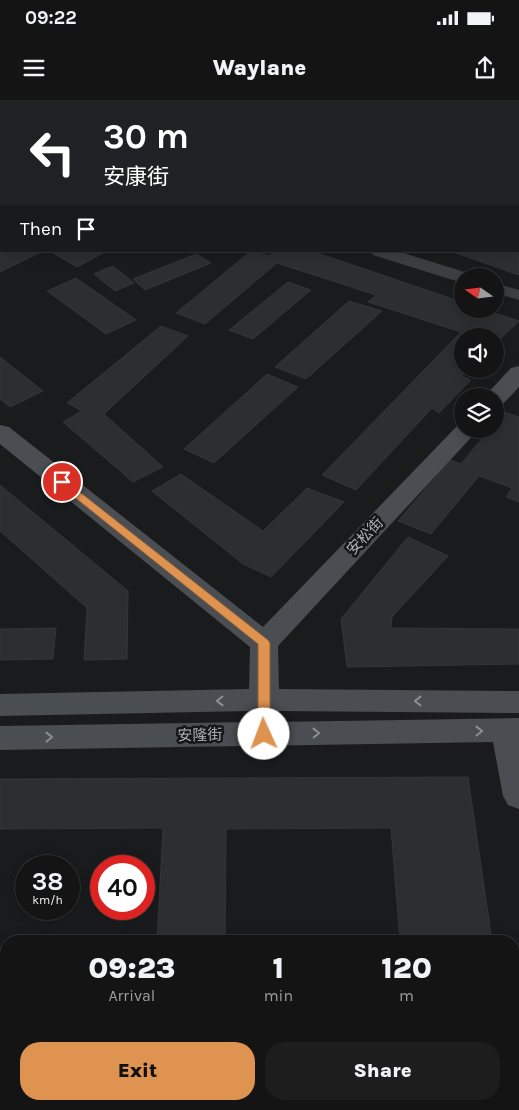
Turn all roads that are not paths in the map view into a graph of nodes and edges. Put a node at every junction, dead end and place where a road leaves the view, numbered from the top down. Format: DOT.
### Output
graph roads {
  1 [pos="382,252"];
  2 [pos="454,274"];
  3 [pos="504,291"];
  4 [pos="519,295"];
  5 [pos="519,373"];
  6 [pos="504,389"];
  7 [pos="0,432"];
  8 [pos="458,438"];
  9 [pos="264,643"];
  10 [pos="263,700"];
  11 [pos="519,702"];
  12 [pos="0,705"];
  13 [pos="513,730"];
  14 [pos="264,734"];
  15 [pos="0,738"];
  16 [pos="519,796"];
  1 -- 2 [label="street"];
  3 -- 4 [label="street"];
  5 -- 6 [label="street"];
  7 -- 9 [label="street"];
  8 -- 9 [label="street, 安松街"];
  9 -- 10 [label="street"];
  11 -- 10 [label="street, one-way"];
  10 -- 12 [label="street, one-way"];
  10 -- 14 [label="street"];
  14 -- 13 [label="street, 安隆街, one-way"];
  13 -- 16 [label="street"];
  15 -- 14 [label="street, 安隆街, one-way"];
}
